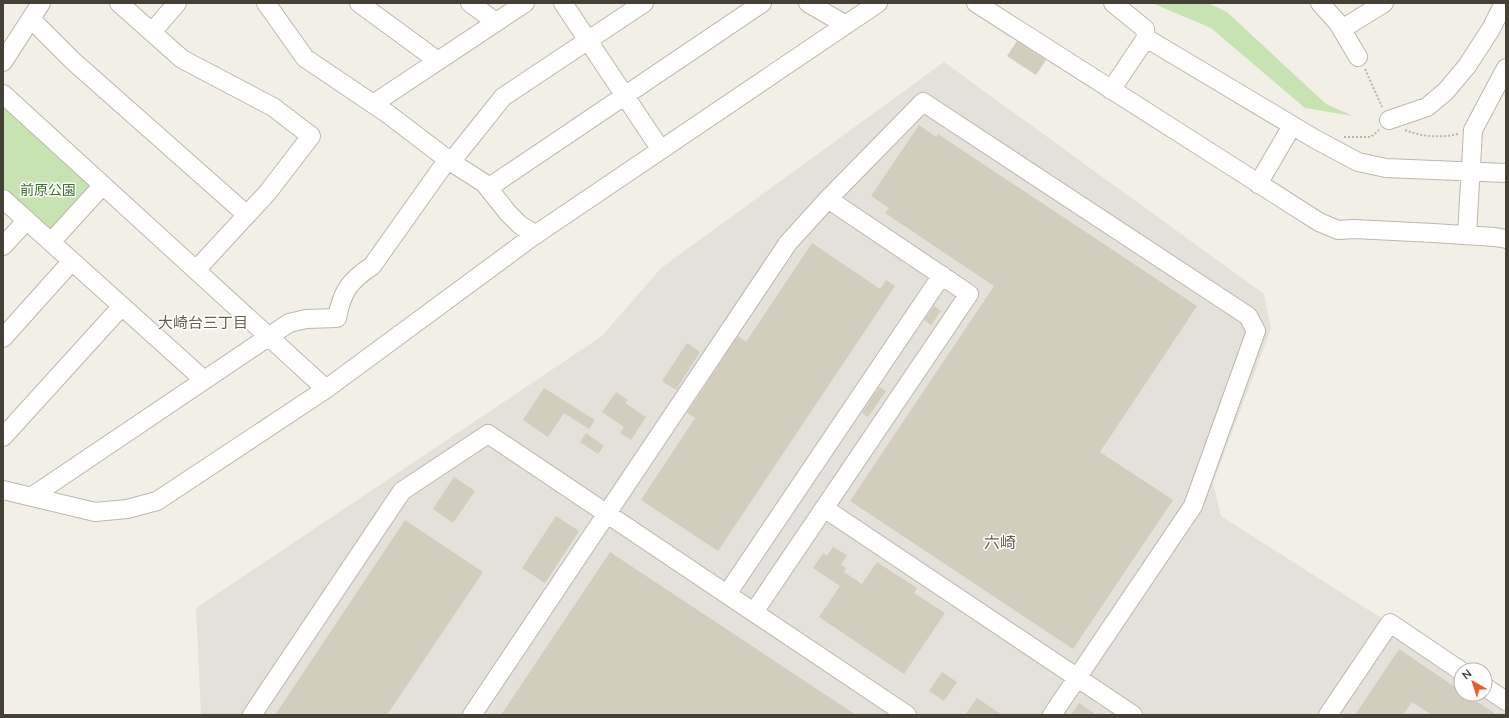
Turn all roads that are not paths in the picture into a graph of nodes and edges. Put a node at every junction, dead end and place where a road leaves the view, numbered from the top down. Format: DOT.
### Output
graph roads {
  1 [pos="41,3"];
  2 [pos="119,3"];
  3 [pos="177,3"];
  4 [pos="266,3"];
  5 [pos="358,3"];
  6 [pos="470,3"];
  7 [pos="525,3"];
  8 [pos="563,3"];
  9 [pos="644,3"];
  10 [pos="762,3"];
  11 [pos="808,3"];
  12 [pos="878,3"];
  13 [pos="976,3"];
  14 [pos="1114,3"];
  15 [pos="1320,3"];
  16 [pos="1384,3"];
  17 [pos="1504,3"];
  18 [pos="31,19"];
  19 [pos="496,22"];
  20 [pos="846,25"];
  21 [pos="1342,29"];
  22 [pos="152,32"];
  23 [pos="1146,38"];
  24 [pos="588,40"];
  25 [pos="1358,57"];
  26 [pos="438,61"];
  27 [pos="3,62"];
  28 [pos="1506,68"];
  29 [pos="1111,90"];
  30 [pos="3,94"];
  31 [pos="625,95"];
  32 [pos="1499,95"];
  33 [pos="373,104"];
  34 [pos="1389,120"];
  35 [pos="1292,126"];
  36 [pos="661,150"];
  37 [pos="449,160"];
  38 [pos="1470,172"];
  39 [pos="1506,173"];
  40 [pos="1258,184"];
  41 [pos="103,185"];
  42 [pos="488,188"];
  43 [pos="3,199"];
  44 [pos="828,199"];
  45 [pos="247,216"];
  46 [pos="27,220"];
  47 [pos="536,235"];
  48 [pos="1467,235"];
  49 [pos="1506,239"];
  50 [pos="51,242"];
  51 [pos="3,246"];
  52 [pos="72,261"];
  53 [pos="196,270"];
  54 [pos="942,275"];
  55 [pos="122,306"];
  56 [pos="269,337"];
  57 [pos="3,338"];
  58 [pos="204,380"];
  59 [pos="326,389"];
  60 [pos="3,437"];
  61 [pos="3,490"];
  62 [pos="31,496"];
  63 [pos="824,508"];
  64 [pos="607,514"];
  65 [pos="727,594"];
  66 [pos="754,612"];
  67 [pos="1453,666"];
  68 [pos="1077,678"];
  69 [pos="1493,692"];
  70 [pos="1506,701"];
  71 [pos="252,715"];
  72 [pos="472,715"];
  73 [pos="907,715"];
  74 [pos="1052,715"];
  75 [pos="1133,715"];
  76 [pos="1328,715"];
  1 -- 18 [label="street"];
  2 -- 22 [label="street"];
  3 -- 22 [label="street"];
  4 -- 33 [label="street"];
  5 -- 26 [label="street"];
  6 -- 19 [label="street"];
  7 -- 19 [label="street"];
  8 -- 24 [label="street"];
  9 -- 24 [label="street"];
  10 -- 31 [label="street"];
  11 -- 20 [label="street"];
  12 -- 20 [label="street"];
  13 -- 29 [label="street"];
  14 -- 23 [label="street"];
  15 -- 21 [label="street"];
  16 -- 21 [label="street"];
  17 -- 34 [label="street"];
  18 -- 27 [label="street"];
  18 -- 45 [label="street"];
  19 -- 26 [label="street"];
  20 -- 36 [label="street"];
  21 -- 25 [label="street"];
  22 -- 45 [label="street"];
  23 -- 29 [label="street"];
  23 -- 35 [label="street"];
  24 -- 31 [label="street"];
  24 -- 37 [label="street"];
  26 -- 33 [label="street"];
  28 -- 32 [label="street"];
  29 -- 40 [label="street"];
  30 -- 41 [label="street"];
  31 -- 36 [label="street"];
  31 -- 42 [label="street"];
  32 -- 38 [label="street"];
  33 -- 37 [label="street"];
  35 -- 38 [label="street"];
  35 -- 40 [label="street"];
  36 -- 47 [label="street"];
  37 -- 42 [label="street"];
  37 -- 56 [label="street"];
  38 -- 39 [label="street"];
  38 -- 48 [label="street"];
  40 -- 48 [label="street"];
  41 -- 50 [label="street"];
  41 -- 53 [label="street"];
  42 -- 47 [label="street"];
  43 -- 46 [label="street"];
  44 -- 54 [label="street"];
  44 -- 64 [label="street"];
  44 -- 68 [label="street"];
  45 -- 53 [label="street"];
  46 -- 50 [label="street"];
  46 -- 51 [label="street"];
  47 -- 59 [label="street"];
  48 -- 49 [label="street"];
  50 -- 52 [label="street"];
  52 -- 55 [label="street"];
  52 -- 57 [label="street"];
  53 -- 56 [label="street"];
  54 -- 63 [label="street"];
  54 -- 65 [label="street"];
  55 -- 58 [label="street"];
  55 -- 60 [label="street"];
  56 -- 58 [label="street"];
  56 -- 59 [label="street"];
  58 -- 62 [label="street"];
  59 -- 62 [label="street"];
  61 -- 62 [label="street"];
  63 -- 66 [label="street"];
  63 -- 68 [label="street"];
  64 -- 65 [label="street"];
  64 -- 71 [label="street"];
  64 -- 72 [label="street"];
  65 -- 66 [label="street"];
  66 -- 73 [label="street"];
  67 -- 76 [label="street"];
  68 -- 74 [label="street"];
  68 -- 75 [label="street"];
  69 -- 70 [label="street"];
}
